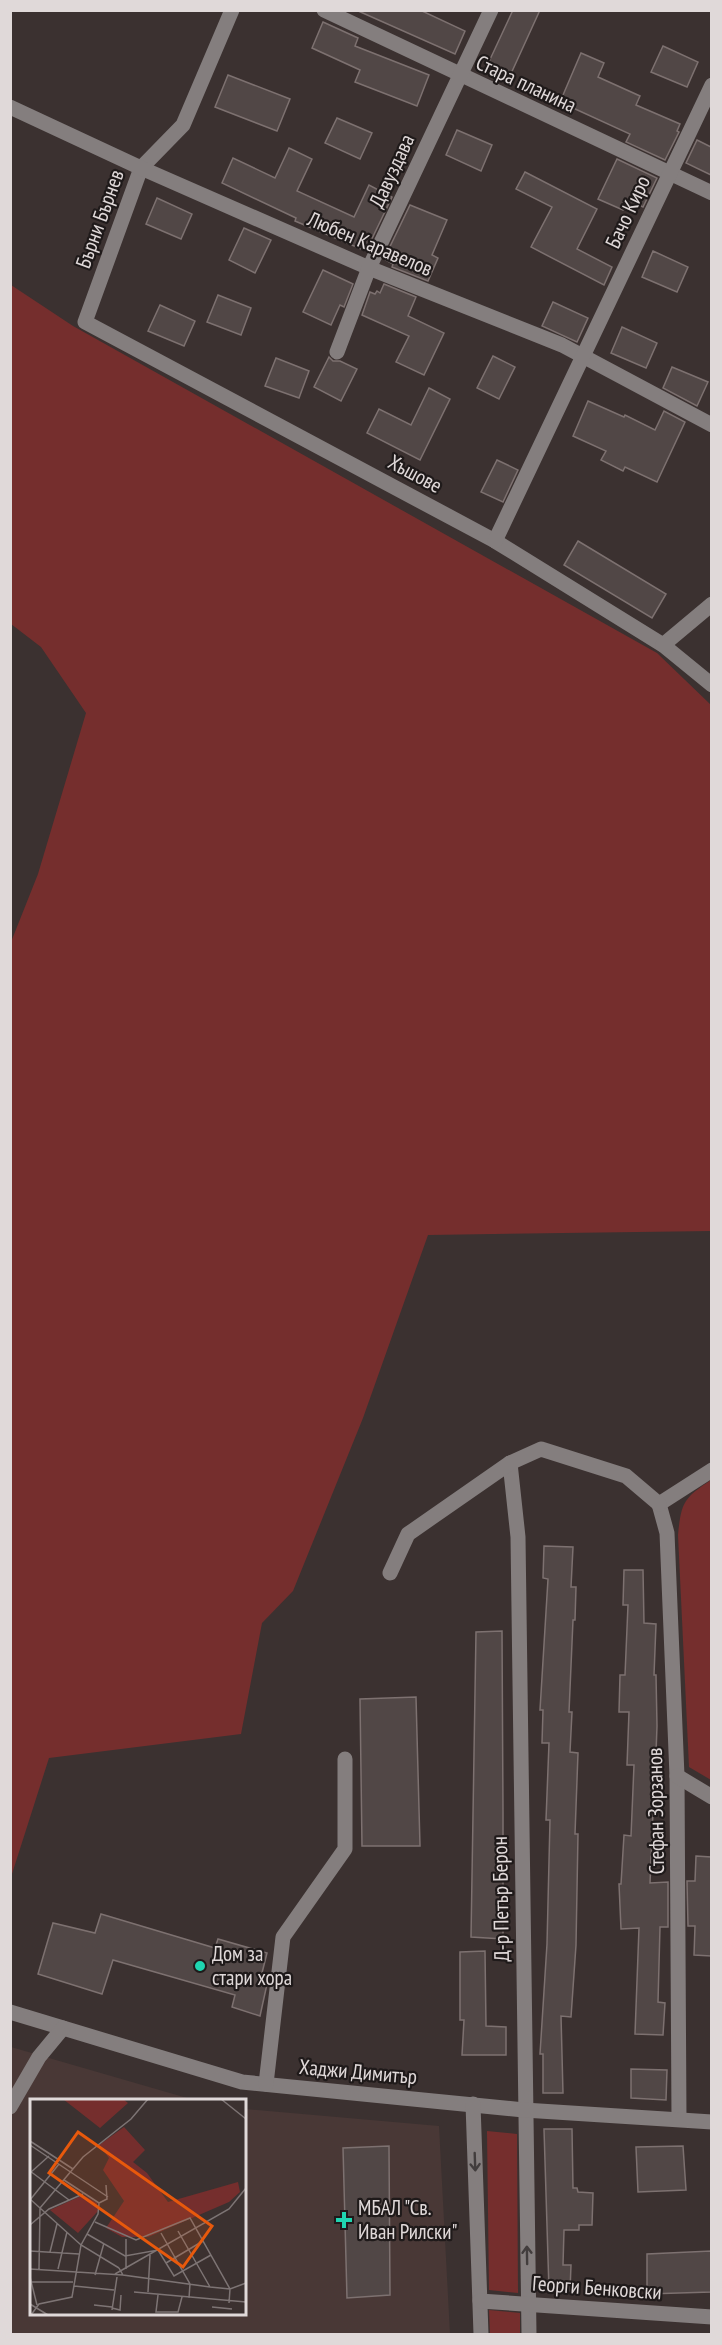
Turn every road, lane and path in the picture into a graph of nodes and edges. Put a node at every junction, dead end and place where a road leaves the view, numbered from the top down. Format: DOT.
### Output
graph roads {
  1 [pos="232,10"];
  2 [pos="324,10"];
  3 [pos="491,10"];
  4 [pos="460,75"];
  5 [pos="711,85"];
  6 [pos="10,107"];
  7 [pos="141,168"];
  8 [pos="668,174"];
  9 [pos="711,193"];
  10 [pos="369,268"];
  11 [pos="85,322"];
  12 [pos="337,352"];
  13 [pos="584,357"];
  14 [pos="711,425"];
  15 [pos="495,541"];
  16 [pos="711,604"];
  17 [pos="663,645"];
  18 [pos="711,685"];
  19 [pos="510,1462"];
  20 [pos="711,1470"];
  21 [pos="659,1504"];
  22 [pos="390,1573"];
  23 [pos="345,1759"];
  24 [pos="677,1776"];
  25 [pos="711,1797"];
  26 [pos="10,2012"];
  27 [pos="63,2028"];
  28 [pos="266,2084"];
  29 [pos="473,2104"];
  30 [pos="10,2107"];
  31 [pos="524,2110"];
  32 [pos="679,2119"];
  33 [pos="711,2122"];
  34 [pos="480,2301"];
  35 [pos="528,2304"];
  36 [pos="711,2317"];
  37 [pos="481,2334"];
  38 [pos="529,2334"];
  1 -- 7 [label="street, Бърни Бърнев"];
  2 -- 4 [label="street, Стара планина"];
  3 -- 4 [label="street, Давуздава"];
  4 -- 8 [label="street, Стара планина"];
  4 -- 10 [label="street, Давуздава"];
  5 -- 8 [label="street, Бачо Киро"];
  6 -- 7 [label="street, Любен Каравелов"];
  7 -- 10 [label="street, Любен Каравелов"];
  7 -- 11 [label="street, Бърни Бърнев"];
  8 -- 9 [label="street, Стара планина"];
  8 -- 13 [label="street, Бачо Киро"];
  10 -- 12 [label="street, Давуздава"];
  10 -- 13 [label="street, Любен Каравелов"];
  11 -- 15 [label="street, Хъшове"];
  13 -- 14 [label="street, Любен Каравелов"];
  13 -- 15 [label="street, Бачо Киро"];
  15 -- 17 [label="street, Хъшове"];
  16 -- 17 [label="street"];
  17 -- 18 [label="street, Хъшове"];
  19 -- 21 [label="street"];
  19 -- 22 [label="street"];
  19 -- 31 [label="street, Д-р Петър Берон"];
  20 -- 21 [label="street"];
  21 -- 24 [label="street, Стефан Зорзанов"];
  23 -- 28 [label="street"];
  24 -- 25 [label="street"];
  24 -- 32 [label="street, Стефан Зорзанов"];
  26 -- 27 [label="street, Хаджи Димитър"];
  27 -- 28 [label="street, Хаджи Димитър"];
  27 -- 30 [label="street"];
  28 -- 29 [label="street, Хаджи Димитър"];
  29 -- 31 [label="street, Хаджи Димитър"];
  29 -- 34 [label="street, one-way"];
  31 -- 32 [label="street, Хаджи Димитър"];
  35 -- 31 [label="street, Д-р Петър Берон, one-way"];
  32 -- 33 [label="street, Хаджи Димитър"];
  34 -- 35 [label="street, Георги Бенковски"];
  34 -- 37 [label="street"];
  35 -- 36 [label="street, Георги Бенковски"];
  35 -- 38 [label="street, Д-р Петър Берон"];
}
